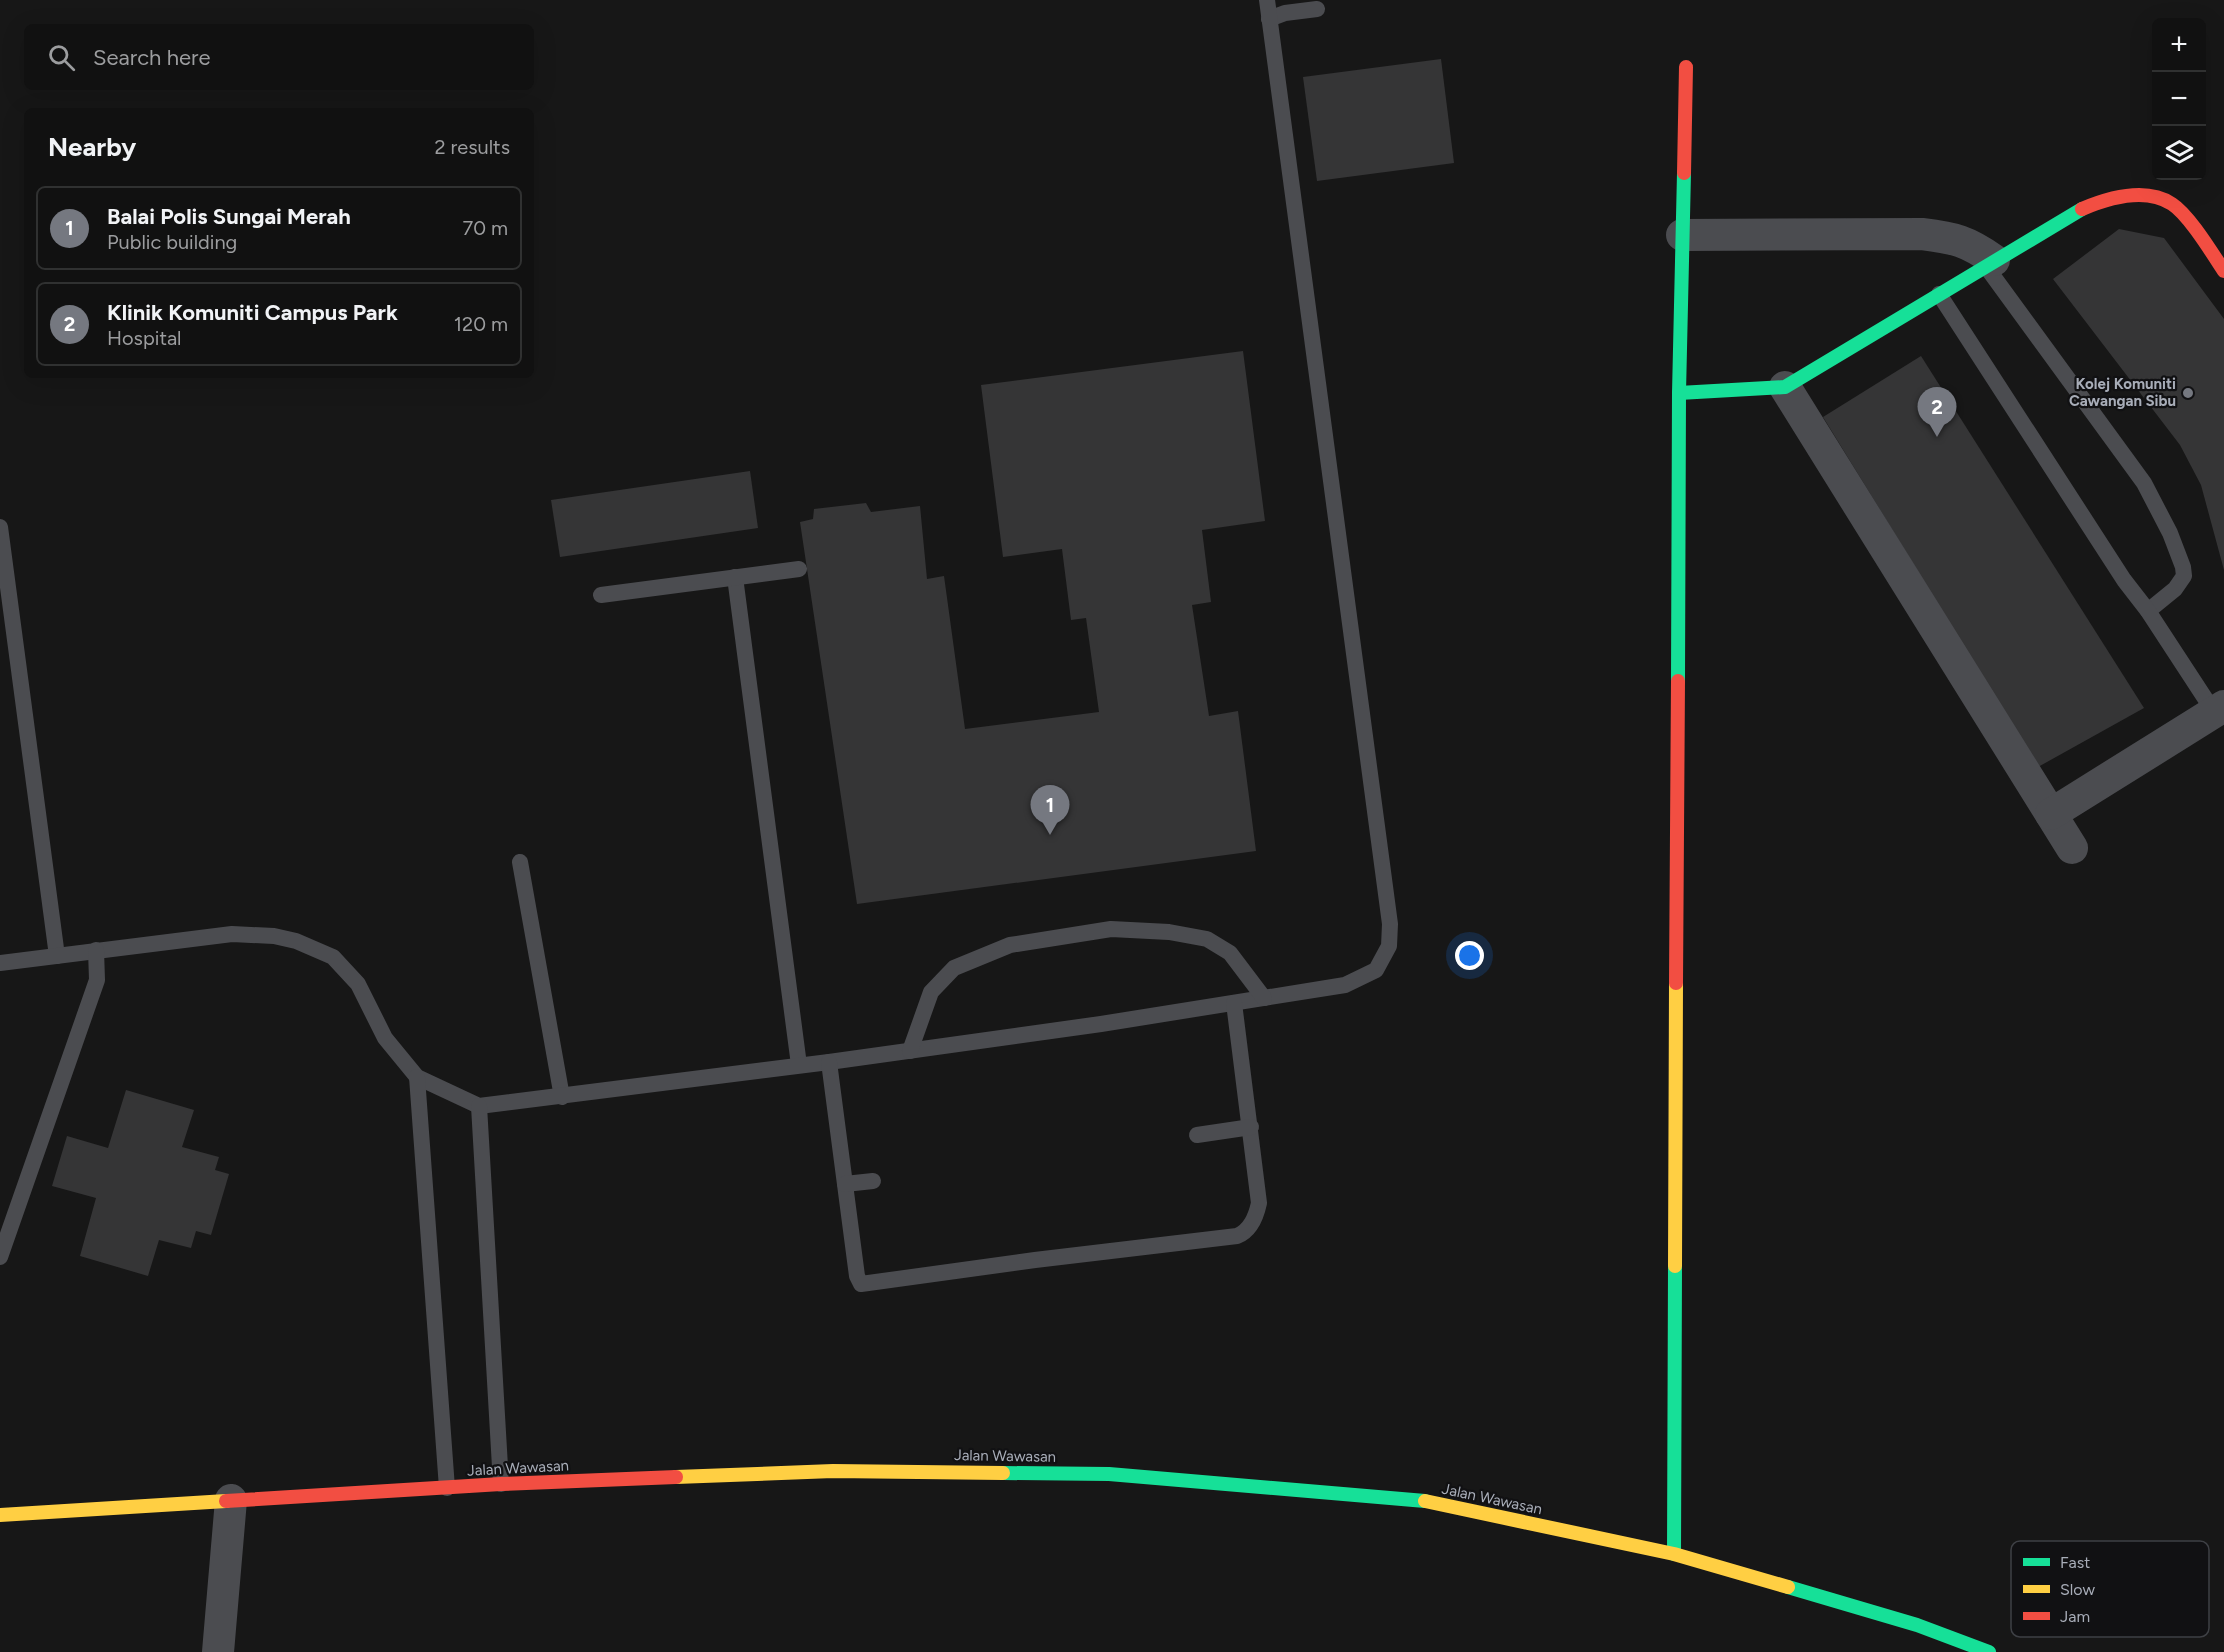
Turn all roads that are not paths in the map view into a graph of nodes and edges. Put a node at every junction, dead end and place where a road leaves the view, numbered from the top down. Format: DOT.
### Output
graph roads {
  1 [pos="1267,0"];
  2 [pos="1317,9"];
  3 [pos="1269,19"];
  4 [pos="1686,67"];
  5 [pos="1682,235"];
  6 [pos="1990,262"];
  7 [pos="2224,271"];
  8 [pos="1939,294"];
  9 [pos="1785,387"];
  10 [pos="1679,393"];
  11 [pos="0,527"];
  12 [pos="799,569"];
  13 [pos="735,577"];
  14 [pos="601,595"];
  15 [pos="2148,611"];
  16 [pos="2219,709"];
  17 [pos="2051,814"];
  18 [pos="2072,848"];
  19 [pos="520,862"];
  20 [pos="96,950"];
  21 [pos="57,956"];
  22 [pos="0,963"];
  23 [pos="1264,998"];
  24 [pos="1234,1003"];
  25 [pos="910,1051"];
  26 [pos="829,1062"];
  27 [pos="799,1065"];
  28 [pos="417,1077"];
  29 [pos="562,1096"];
  30 [pos="479,1106"];
  31 [pos="1251,1127"];
  32 [pos="1197,1135"];
  33 [pos="873,1181"];
  34 [pos="845,1184"];
  35 [pos="0,1257"];
  36 [pos="501,1484"];
  37 [pos="447,1488"];
  38 [pos="231,1500"];
  39 [pos="0,1515"];
  40 [pos="1674,1554"];
  41 [pos="219,1652"];
  42 [pos="1989,1652"];
  1 -- 3 [label="lane"];
  2 -- 3 [label="lane"];
  3 -- 23 [label="lane"];
  4 -- 5 [label="street"];
  5 -- 6 [label="street"];
  5 -- 10 [label="street"];
  6 -- 7 [label="street"];
  6 -- 8 [label="street"];
  6 -- 15 [label="lane"];
  8 -- 9 [label="street"];
  8 -- 15 [label="lane"];
  9 -- 10 [label="street"];
  9 -- 17 [label="street"];
  10 -- 40 [label="street"];
  11 -- 21 [label="lane"];
  12 -- 13 [label="lane"];
  13 -- 14 [label="lane"];
  13 -- 27 [label="lane"];
  15 -- 16 [label="lane"];
  16 -- 17 [label="street"];
  17 -- 18 [label="street"];
  19 -- 29 [label="lane"];
  20 -- 21 [label="lane"];
  20 -- 28 [label="lane"];
  20 -- 35 [label="lane"];
  21 -- 22 [label="lane"];
  23 -- 24 [label="lane"];
  23 -- 25 [label="lane"];
  24 -- 25 [label="lane"];
  24 -- 31 [label="lane"];
  25 -- 26 [label="lane"];
  26 -- 27 [label="lane"];
  26 -- 34 [label="lane"];
  27 -- 29 [label="lane"];
  28 -- 30 [label="lane"];
  28 -- 37 [label="lane"];
  29 -- 30 [label="lane"];
  30 -- 36 [label="lane"];
  31 -- 32 [label="lane"];
  31 -- 34 [label="lane"];
  33 -- 34 [label="lane"];
  36 -- 37 [label="street, Jalan Wawasan"];
  36 -- 40 [label="street, Jalan Wawasan"];
  37 -- 38 [label="street, Jalan Wawasan"];
  38 -- 39 [label="street, Jalan Wawasan"];
  38 -- 41 [label="street"];
  40 -- 42 [label="street, Jalan Wawasan"];
}
